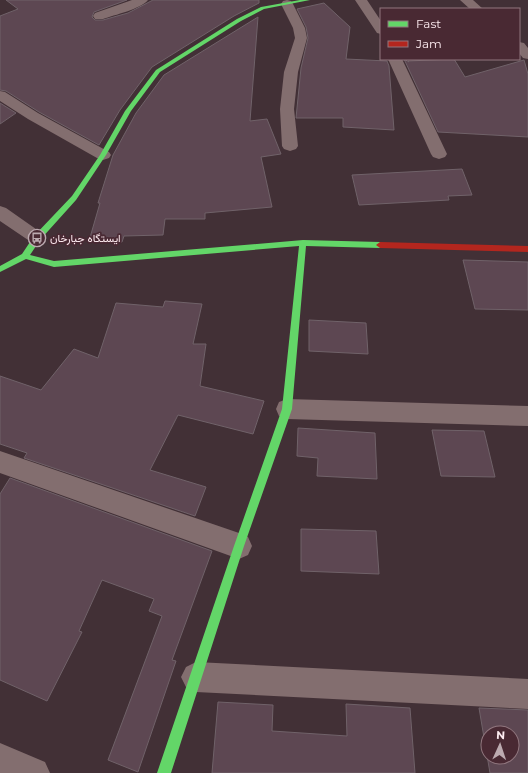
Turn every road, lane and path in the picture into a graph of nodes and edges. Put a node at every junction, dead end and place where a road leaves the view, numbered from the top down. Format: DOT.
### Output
graph roads {
  1 [pos="142,0"];
  2 [pos="308,0"];
  3 [pos="361,0"];
  4 [pos="466,0"];
  5 [pos="287,4"];
  6 [pos="476,8"];
  7 [pos="99,16"];
  8 [pos="380,28"];
  9 [pos="520,47"];
  10 [pos="528,55"];
  11 [pos="395,60"];
  12 [pos="0,94"];
  13 [pos="290,146"];
  14 [pos="439,154"];
  15 [pos="103,155"];
  16 [pos="0,212"];
  17 [pos="37,238"];
  18 [pos="303,244"];
  19 [pos="528,248"];
  20 [pos="25,256"];
  21 [pos="0,269"];
  22 [pos="287,409"];
  23 [pos="528,416"];
  24 [pos="0,462"];
  25 [pos="239,546"];
  26 [pos="196,677"];
  27 [pos="528,694"];
  28 [pos="0,759"];
  29 [pos="34,773"];
  30 [pos="164,773"];
  1 -- 7 [label="street"];
  2 -- 5 [label="street"];
  3 -- 8 [label="street"];
  4 -- 6 [label="street"];
  5 -- 13 [label="street"];
  5 -- 15 [label="street"];
  9 -- 10 [label="street"];
  11 -- 14 [label="street"];
  12 -- 15 [label="street"];
  15 -- 17 [label="street"];
  16 -- 17 [label="street"];
  17 -- 20 [label="street"];
  18 -- 19 [label="street"];
  18 -- 20 [label="street"];
  18 -- 22 [label="street"];
  20 -- 21 [label="street"];
  22 -- 23 [label="street"];
  22 -- 25 [label="street"];
  24 -- 25 [label="street"];
  25 -- 26 [label="street"];
  26 -- 27 [label="street"];
  26 -- 30 [label="street"];
  28 -- 29 [label="street"];
}
